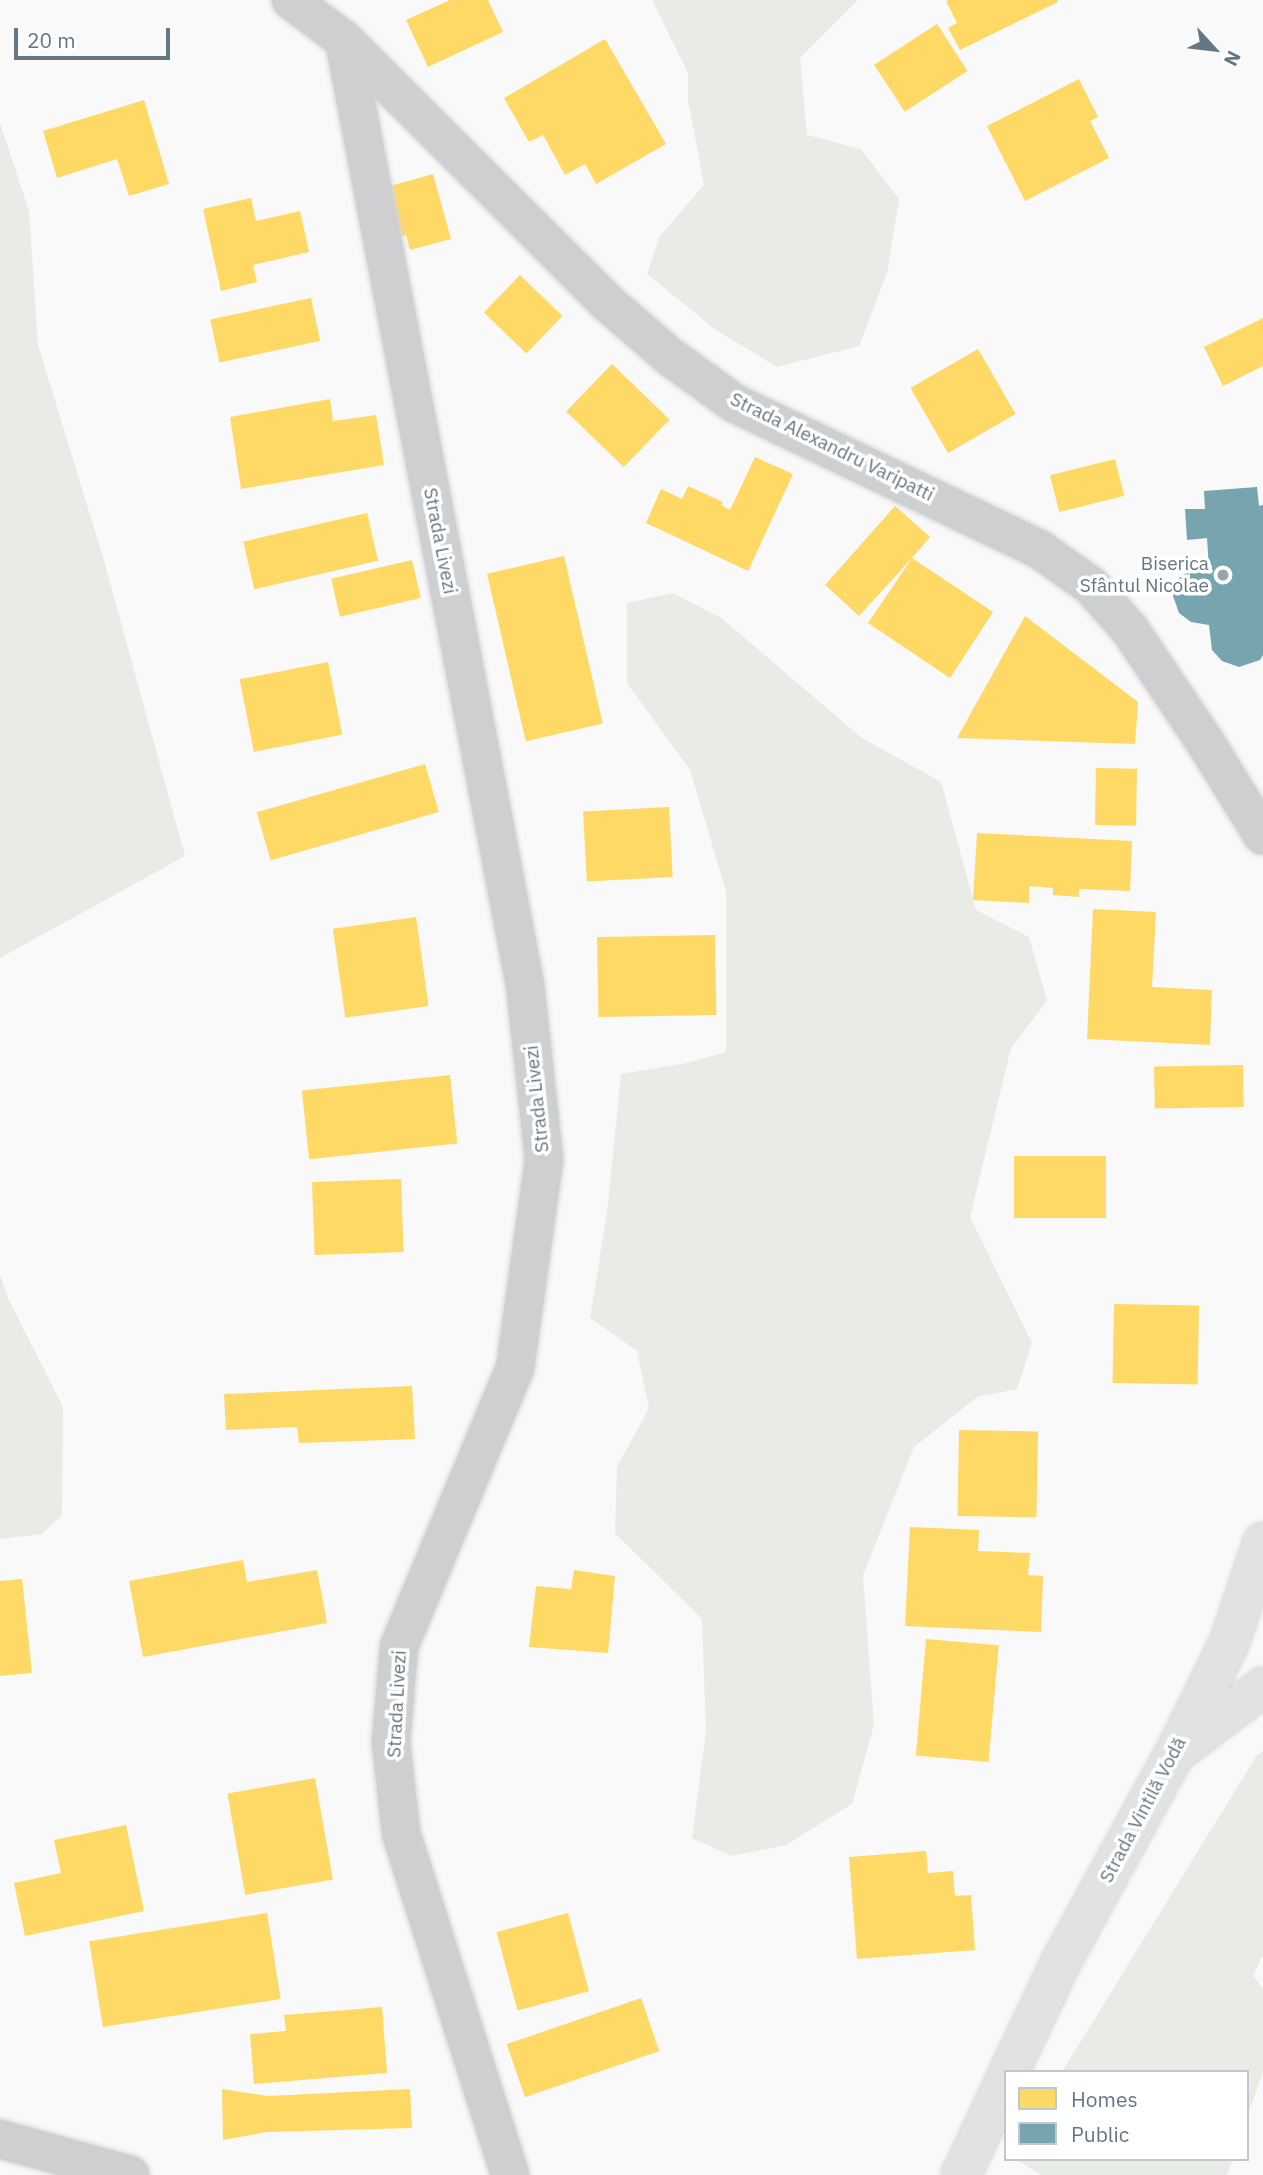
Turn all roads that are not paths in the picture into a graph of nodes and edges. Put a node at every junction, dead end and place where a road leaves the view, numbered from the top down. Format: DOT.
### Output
graph roads {
  1 [pos="291,0"];
  2 [pos="344,40"];
  3 [pos="1263,836"];
  4 [pos="1263,1542"];
  5 [pos="1263,1687"];
  6 [pos="1174,1755"];
  7 [pos="1010,2070"];
  8 [pos="1004,2083"];
  9 [pos="0,2138"];
  10 [pos="37,2163"];
  11 [pos="130,2175"];
  12 [pos="510,2175"];
  13 [pos="961,2175"];
  1 -- 2 [label="street, Strada Alexandru Varipatti"];
  2 -- 3 [label="street, Strada Alexandru Varipatti"];
  2 -- 12 [label="street, Strada Livezi"];
  4 -- 6 [label="main road, Strada Vintilă Vodă"];
  5 -- 6 [label="main road"];
  6 -- 7 [label="main road, Strada Vintilă Vodă"];
  8 -- 13 [label="main road"];
  9 -- 10 [label="street"];
  10 -- 11 [label="street"];
}
